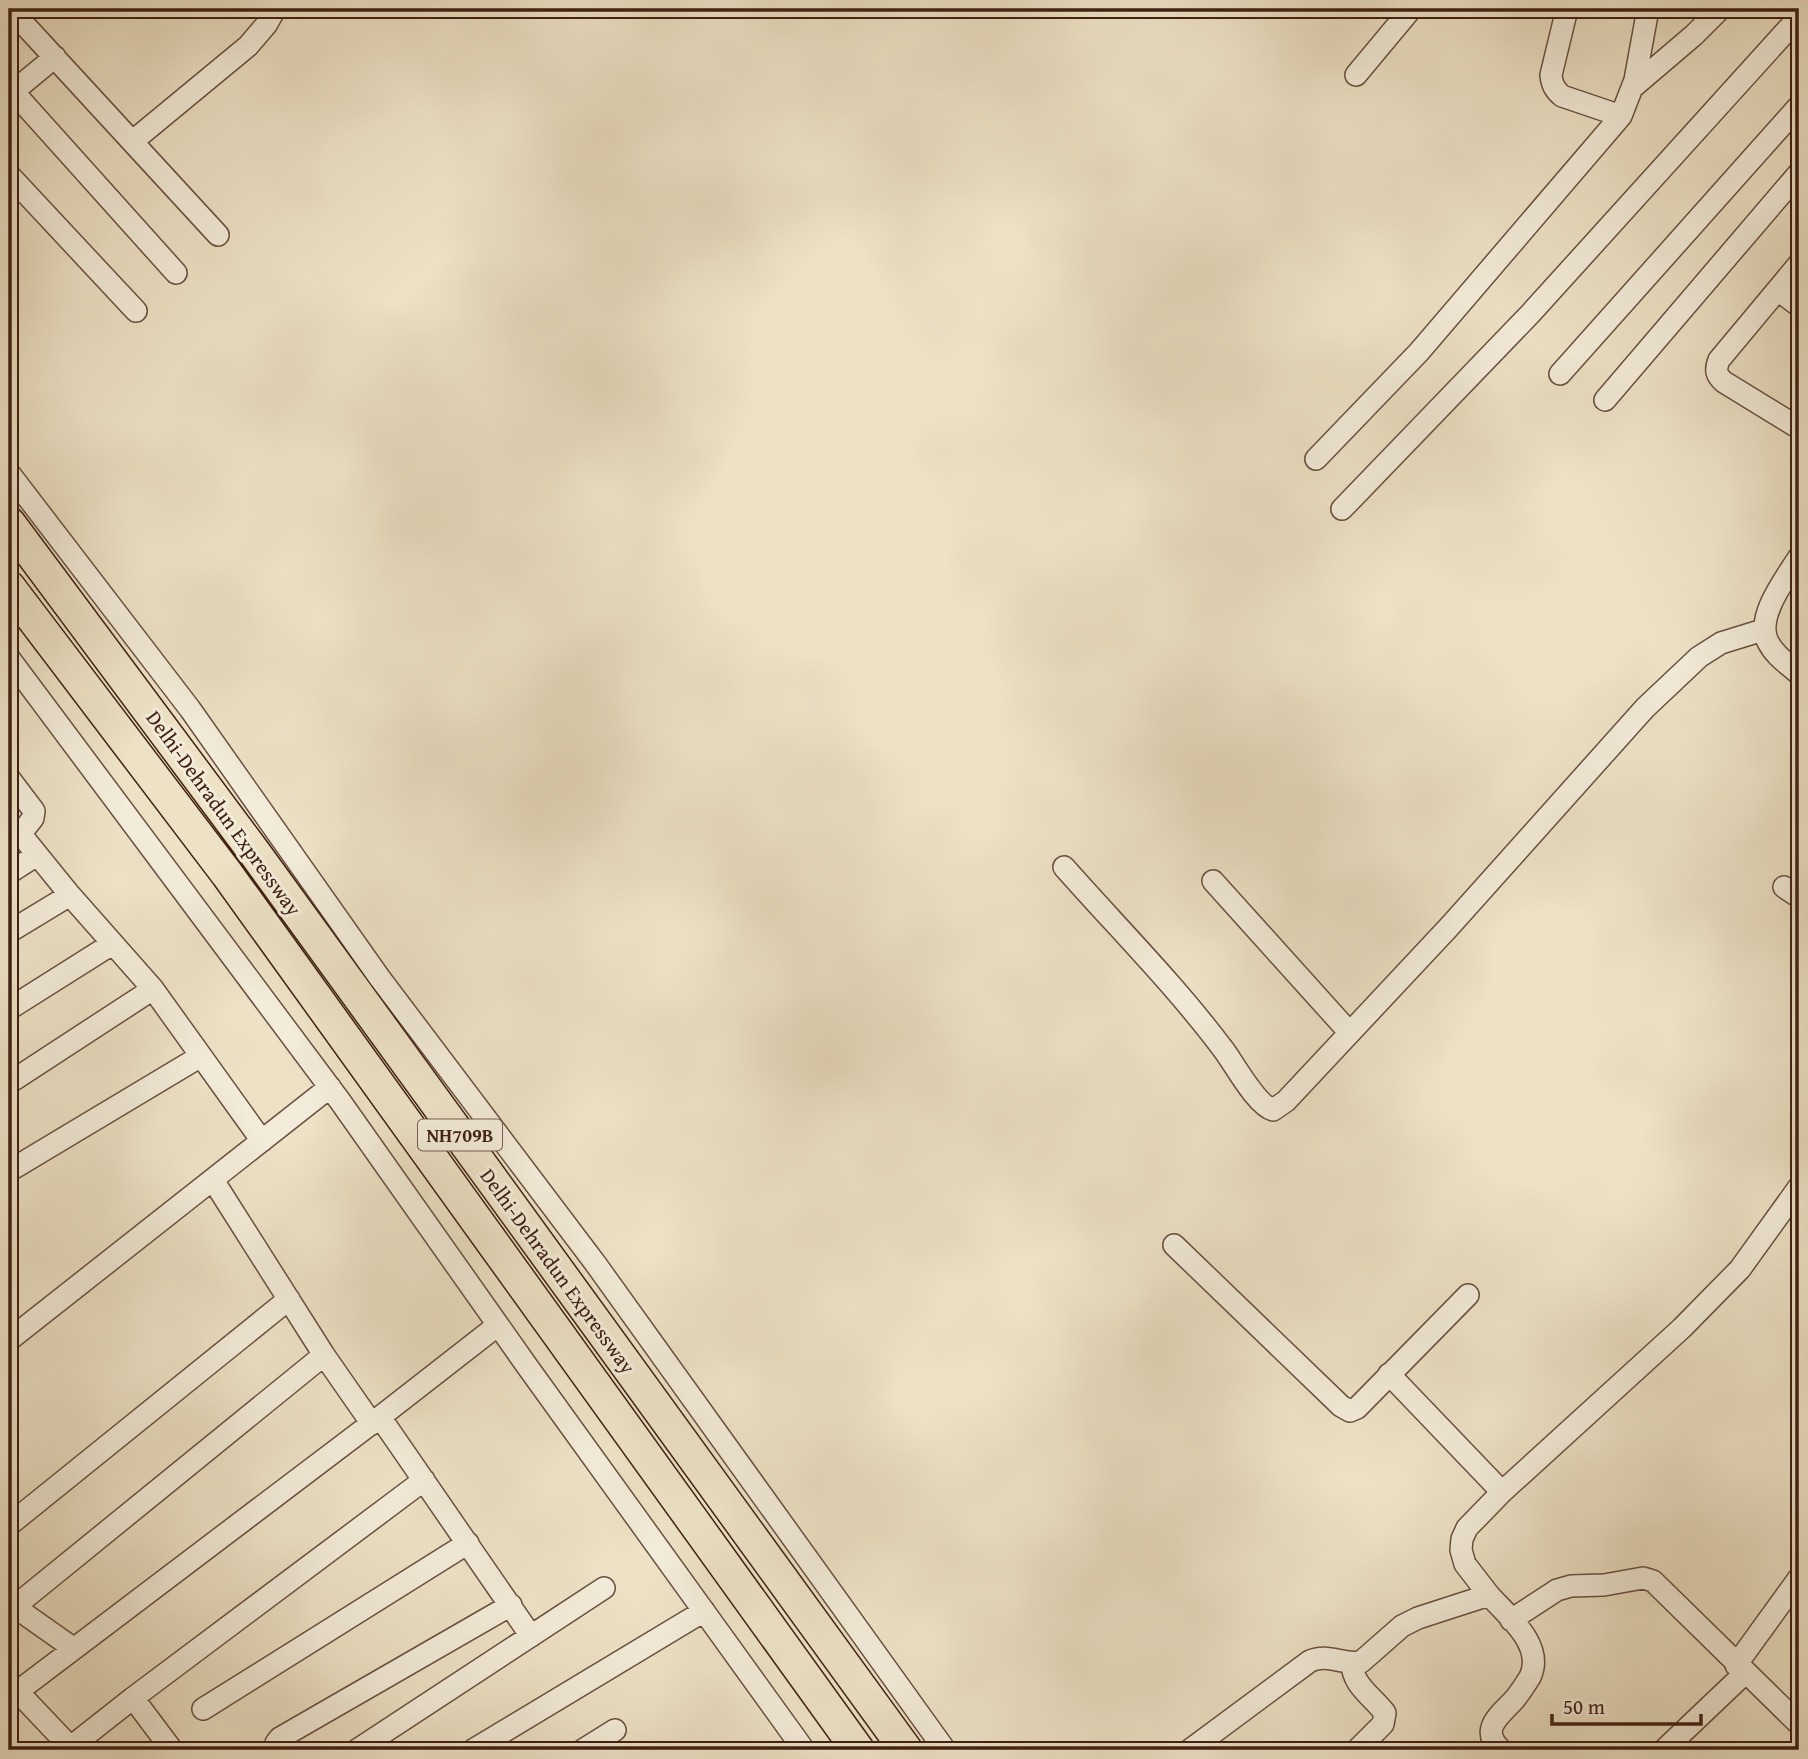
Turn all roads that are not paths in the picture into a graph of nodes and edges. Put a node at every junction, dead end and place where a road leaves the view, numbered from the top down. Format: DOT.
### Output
graph roads {
  1 [pos="275,9"];
  2 [pos="1410,9"];
  3 [pos="1567,9"];
  4 [pos="1648,9"];
  5 [pos="1720,9"];
  6 [pos="21,12"];
  7 [pos="1799,17"];
  8 [pos="55,57"];
  9 [pos="1356,75"];
  10 [pos="1633,87"];
  11 [pos="10,91"];
  12 [pos="1799,106"];
  13 [pos="1621,116"];
  14 [pos="132,141"];
  15 [pos="1799,173"];
  16 [pos="9,175"];
  17 [pos="218,235"];
  18 [pos="1799,264"];
  19 [pos="176,273"];
  20 [pos="1778,290"];
  21 [pos="1799,306"];
  22 [pos="136,311"];
  23 [pos="1560,374"];
  24 [pos="1605,400"];
  25 [pos="1799,428"];
  26 [pos="1317,459"];
  27 [pos="9,473"];
  28 [pos="1342,509"];
  29 [pos="9,523"];
  30 [pos="1799,556"];
  31 [pos="9,587"];
  32 [pos="1763,630"];
  33 [pos="9,659"];
  34 [pos="1799,674"];
  35 [pos="9,778"];
  36 [pos="37,855"];
  37 [pos="1064,867"];
  38 [pos="9,873"];
  39 [pos="1213,881"];
  40 [pos="70,895"];
  41 [pos="9,932"];
  42 [pos="112,944"];
  43 [pos="153,989"];
  44 [pos="9,1009"];
  45 [pos="1349,1032"];
  46 [pos="201,1056"];
  47 [pos="9,1083"];
  48 [pos="330,1087"];
  49 [pos="262,1141"];
  50 [pos="9,1171"];
  51 [pos="213,1180"];
  52 [pos="1799,1187"];
  53 [pos="1174,1245"];
  54 [pos="1468,1295"];
  55 [pos="289,1299"];
  56 [pos="498,1325"];
  57 [pos="9,1340"];
  58 [pos="324,1355"];
  59 [pos="1389,1374"];
  60 [pos="376,1420"];
  61 [pos="424,1480"];
  62 [pos="1502,1492"];
  63 [pos="9,1525"];
  64 [pos="468,1543"];
  65 [pos="1799,1578"];
  66 [pos="604,1588"];
  67 [pos="1489,1595"];
  68 [pos="11,1605"];
  69 [pos="510,1605"];
  70 [pos="704,1611"];
  71 [pos="1511,1620"];
  72 [pos="531,1636"];
  73 [pos="73,1648"];
  74 [pos="1352,1663"];
  75 [pos="1741,1669"];
  76 [pos="13,1695"];
  77 [pos="133,1698"];
  78 [pos="202,1709"];
  79 [pos="1799,1724"];
  80 [pos="615,1730"];
  81 [pos="70,1749"];
  82 [pos="589,1749"];
  83 [pos="172,1750"];
  84 [pos="276,1750"];
  85 [pos="357,1750"];
  86 [pos="472,1750"];
  87 [pos="804,1750"];
  88 [pos="858,1750"];
  89 [pos="906,1750"];
  90 [pos="945,1750"];
  91 [pos="1190,1750"];
  92 [pos="1357,1750"];
  93 [pos="1501,1750"];
  94 [pos="1664,1750"];
  1 -- 14 [label="street"];
  2 -- 9 [label="street"];
  3 -- 13 [label="street"];
  4 -- 10 [label="street"];
  5 -- 10 [label="street"];
  6 -- 8 [label="street"];
  7 -- 28 [label="street"];
  8 -- 11 [label="street"];
  8 -- 14 [label="street"];
  10 -- 13 [label="street"];
  11 -- 19 [label="street"];
  12 -- 23 [label="street"];
  13 -- 26 [label="street"];
  14 -- 17 [label="street"];
  15 -- 24 [label="street"];
  16 -- 22 [label="street"];
  18 -- 20 [label="street"];
  20 -- 21 [label="street"];
  20 -- 25 [label="street"];
  27 -- 90 [label="street"];
  29 -- 89 [label="highway, Delhi-Dehradun Expressway / NH709B"];
  30 -- 32 [label="street"];
  31 -- 88 [label="highway, Delhi-Dehradun Expressway / NH709B"];
  32 -- 34 [label="street"];
  32 -- 45 [label="street"];
  33 -- 48 [label="street"];
  35 -- 36 [label="street"];
  36 -- 38 [label="street"];
  36 -- 40 [label="street"];
  37 -- 45 [label="street"];
  39 -- 45 [label="street"];
  40 -- 41 [label="street"];
  40 -- 42 [label="street"];
  42 -- 43 [label="street"];
  42 -- 44 [label="street"];
  43 -- 46 [label="street"];
  43 -- 47 [label="street"];
  46 -- 49 [label="street"];
  46 -- 50 [label="street"];
  48 -- 49 [label="street"];
  48 -- 56 [label="street"];
  49 -- 51 [label="street"];
  51 -- 55 [label="street"];
  51 -- 57 [label="street"];
  52 -- 62 [label="street"];
  53 -- 59 [label="street"];
  54 -- 59 [label="street"];
  55 -- 58 [label="street"];
  55 -- 63 [label="street"];
  56 -- 60 [label="street"];
  56 -- 70 [label="street"];
  58 -- 60 [label="street"];
  58 -- 68 [label="street"];
  59 -- 62 [label="street"];
  60 -- 61 [label="street"];
  60 -- 73 [label="street"];
  61 -- 64 [label="street"];
  61 -- 77 [label="street"];
  62 -- 67 [label="street"];
  64 -- 69 [label="street"];
  64 -- 78 [label="street"];
  65 -- 75 [label="street"];
  66 -- 72 [label="street"];
  67 -- 71 [label="street"];
  67 -- 74 [label="street"];
  68 -- 73 [label="street"];
  69 -- 72 [label="street"];
  69 -- 84 [label="street"];
  70 -- 86 [label="street"];
  70 -- 87 [label="street"];
  71 -- 75 [label="street"];
  71 -- 93 [label="street"];
  72 -- 85 [label="street"];
  73 -- 76 [label="street"];
  74 -- 91 [label="street"];
  74 -- 92 [label="street"];
  75 -- 79 [label="street"];
  75 -- 94 [label="street"];
  76 -- 81 [label="street"];
  77 -- 81 [label="street"];
  77 -- 83 [label="street"];
  80 -- 82 [label="street"];
}
